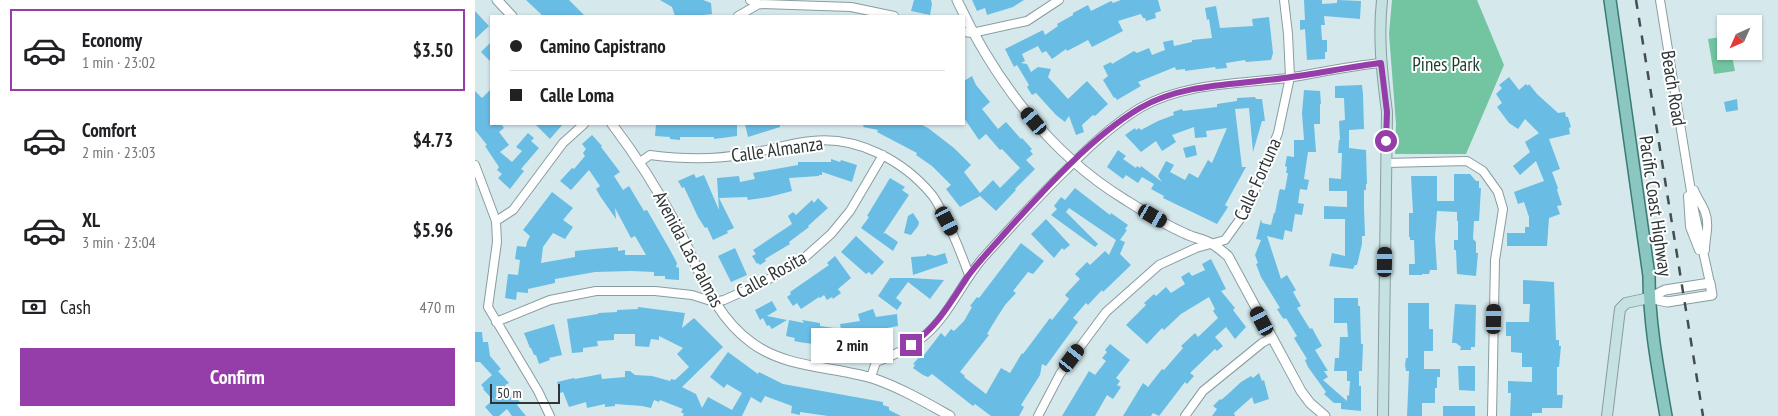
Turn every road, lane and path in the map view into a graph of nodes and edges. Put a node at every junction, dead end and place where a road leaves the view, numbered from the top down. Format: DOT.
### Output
graph roads {
  1 [pos="497,0"];
  2 [pos="750,0"];
  3 [pos="957,0"];
  4 [pos="1059,0"];
  5 [pos="1285,0"];
  6 [pos="1382,0"];
  7 [pos="1609,0"];
  8 [pos="1660,0"];
  9 [pos="759,4"];
  10 [pos="511,15"];
  11 [pos="740,15"];
  12 [pos="889,15"];
  13 [pos="962,15"];
  14 [pos="968,32"];
  15 [pos="1381,63"];
  16 [pos="1290,77"];
  17 [pos="583,125"];
  18 [pos="614,125"];
  19 [pos="883,155"];
  20 [pos="640,162"];
  21 [pos="1074,162"];
  22 [pos="1386,163"];
  23 [pos="475,165"];
  24 [pos="1689,176"];
  25 [pos="496,220"];
  26 [pos="1211,244"];
  27 [pos="1704,258"];
  28 [pos="969,275"];
  29 [pos="1710,283"];
  30 [pos="1649,298"];
  31 [pos="714,302"];
  32 [pos="496,322"];
  33 [pos="1271,338"];
  34 [pos="871,377"];
  35 [pos="549,416"];
  36 [pos="950,416"];
  37 [pos="1038,416"];
  38 [pos="1185,416"];
  39 [pos="1325,416"];
  40 [pos="1383,416"];
  41 [pos="1492,416"];
  42 [pos="1607,416"];
  43 [pos="1666,416"];
  1 -- 10 [label="street"];
  2 -- 9 [label="street"];
  3 -- 13 [label="street"];
  4 -- 14 [label="street"];
  5 -- 16 [label="street, Calle Fortuna"];
  6 -- 15 [label="main road"];
  7 -- 30 [label="main road, Pacific Coast Highway"];
  8 -- 24 [label="street, Beach Road"];
  9 -- 11 [label="street"];
  9 -- 12 [label="street"];
  14 -- 21 [label="street"];
  15 -- 16 [label="street"];
  15 -- 22 [label="main road"];
  16 -- 21 [label="street"];
  16 -- 26 [label="street, Calle Fortuna"];
  17 -- 25 [label="street"];
  18 -- 20 [label="street, Avenida Las Palmas"];
  19 -- 20 [label="street, Calle Almanza"];
  19 -- 28 [label="street, Calle Almanza"];
  19 -- 31 [label="street, Calle Rosita"];
  20 -- 31 [label="street, Avenida Las Palmas"];
  21 -- 26 [label="street"];
  21 -- 28 [label="street"];
  22 -- 40 [label="main road"];
  22 -- 41 [label="street"];
  23 -- 25 [label="street"];
  24 -- 27 [label="street, Beach Road"];
  24 -- 27 [label="street, Beach Road"];
  25 -- 32 [label="street"];
  26 -- 33 [label="street"];
  26 -- 37 [label="street, Calle Fortuna"];
  27 -- 29 [label="street, Beach Road"];
  28 -- 34 [label="street"];
  29 -- 30 [label="street"];
  29 -- 30 [label="street, Beach Road"];
  30 -- 42 [label="main road"];
  30 -- 43 [label="main road, Pacific Coast Highway"];
  31 -- 32 [label="street, Calle Rosita"];
  31 -- 34 [label="street, Avenida Las Palmas"];
  32 -- 35 [label="street"];
  33 -- 38 [label="street"];
  33 -- 39 [label="street"];
  34 -- 36 [label="street, Avenida Las Palmas"];
}
